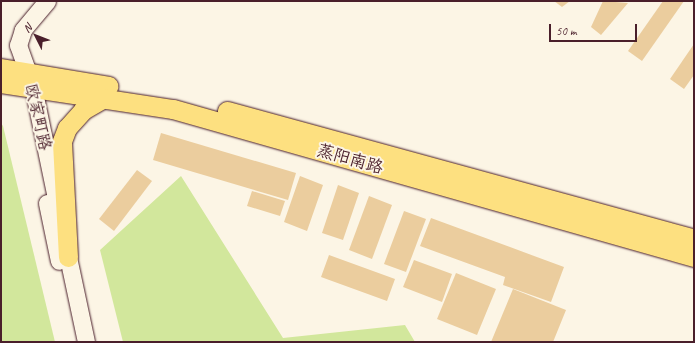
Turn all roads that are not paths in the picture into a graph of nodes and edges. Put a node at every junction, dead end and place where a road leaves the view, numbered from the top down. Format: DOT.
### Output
graph roads {
  1 [pos="47,1"];
  2 [pos="1,68"];
  3 [pos="27,81"];
  4 [pos="1,83"];
  5 [pos="104,98"];
  6 [pos="694,239"];
  7 [pos="68,257"];
  8 [pos="694,257"];
  9 [pos="76,342"];
  10 [pos="86,342"];
  1 -- 3 [label="main road"];
  2 -- 3 [label="main road, 蒸阳南路"];
  3 -- 4 [label="main road, 蒸阳南路"];
  3 -- 5 [label="main road, 蒸阳南路"];
  3 -- 6 [label="main road, 蒸阳南路"];
  3 -- 7 [label="main road, 欧家町路"];
  3 -- 9 [label="main road, 欧家町路"];
  5 -- 7 [label="main road"];
  5 -- 8 [label="main road, 蒸阳南路"];
  7 -- 10 [label="main road, 欧家町路"];
}
